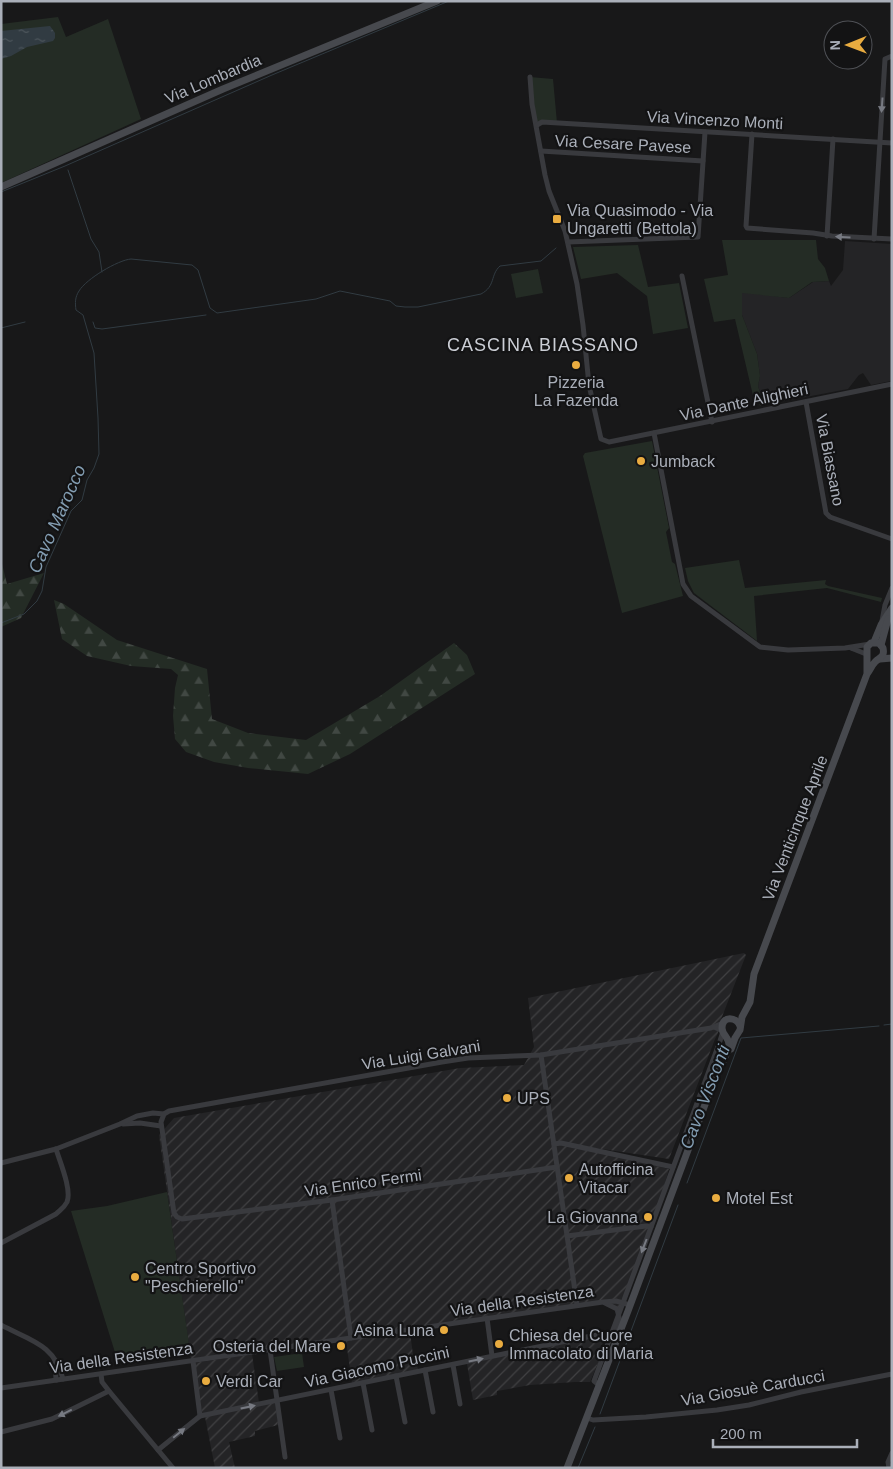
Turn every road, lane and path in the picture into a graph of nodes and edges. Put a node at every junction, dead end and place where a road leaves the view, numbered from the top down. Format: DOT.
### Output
graph roads {
  1 [pos="436,1"];
  2 [pos="889,57"];
  3 [pos="530,77"];
  4 [pos="537,125"];
  5 [pos="705,132"];
  6 [pos="752,134"];
  7 [pos="833,139"];
  8 [pos="880,142"];
  9 [pos="892,143"];
  10 [pos="541,151"];
  11 [pos="703,161"];
  12 [pos="1,187"];
  13 [pos="827,236"];
  14 [pos="874,239"];
  15 [pos="892,239"];
  16 [pos="568,242"];
  17 [pos="682,276"];
  18 [pos="892,384"];
  19 [pos="806,402"];
  20 [pos="712,422"];
  21 [pos="654,433"];
  22 [pos="892,539"];
  23 [pos="892,588"];
  24 [pos="892,608"];
  25 [pos="881,625"];
  26 [pos="877,645"];
  27 [pos="845,648"];
  28 [pos="867,656"];
  29 [pos="892,656"];
  30 [pos="878,659"];
  31 [pos="867,674"];
  32 [pos="750,993"];
  33 [pos="736,1015"];
  34 [pos="723,1023"];
  35 [pos="740,1026"];
  36 [pos="714,1027"];
  37 [pos="724,1032"];
  38 [pos="737,1034"];
  39 [pos="541,1055"];
  40 [pos="722,1063"];
  41 [pos="153,1113"];
  42 [pos="163,1116"];
  43 [pos="120,1124"];
  44 [pos="153,1124"];
  45 [pos="161,1126"];
  46 [pos="554,1144"];
  47 [pos="56,1148"];
  48 [pos="1,1163"];
  49 [pos="557,1167"];
  50 [pos="673,1167"];
  51 [pos="332,1200"];
  52 [pos="651,1227"];
  53 [pos="567,1236"];
  54 [pos="1,1243"];
  55 [pos="603,1302"];
  56 [pos="622,1303"];
  57 [pos="630,1305"];
  58 [pos="578,1306"];
  59 [pos="618,1315"];
  60 [pos="487,1318"];
  61 [pos="1,1325"];
  62 [pos="351,1338"];
  63 [pos="614,1338"];
  64 [pos="270,1350"];
  65 [pos="492,1356"];
  66 [pos="55,1359"];
  67 [pos="193,1361"];
  68 [pos="453,1364"];
  69 [pos="425,1370"];
  70 [pos="101,1374"];
  71 [pos="892,1374"];
  72 [pos="396,1376"];
  73 [pos="63,1379"];
  74 [pos="56,1380"];
  75 [pos="362,1383"];
  76 [pos="1,1388"];
  77 [pos="331,1390"];
  78 [pos="109,1391"];
  79 [pos="277,1401"];
  80 [pos="460,1404"];
  81 [pos="434,1412"];
  82 [pos="200,1416"];
  83 [pos="587,1418"];
  84 [pos="405,1422"];
  85 [pos="372,1430"];
  86 [pos="1,1432"];
  87 [pos="340,1438"];
  88 [pos="158,1450"];
  89 [pos="892,1453"];
  90 [pos="285,1457"];
  91 [pos="888,1467"];
  92 [pos="173,1468"];
  93 [pos="567,1468"];
  94 [pos="881,1468"];
  1 -- 12 [label="main road, Via Lombardia"];
  2 -- 8 [label="street, one-way"];
  3 -- 4 [label="street"];
  4 -- 5 [label="street, Via Vincenzo Monti"];
  4 -- 10 [label="street"];
  5 -- 6 [label="street, Via Vincenzo Monti"];
  5 -- 11 [label="street"];
  6 -- 7 [label="street, Via Vincenzo Monti"];
  6 -- 13 [label="street"];
  7 -- 8 [label="street, Via Vincenzo Monti"];
  7 -- 13 [label="street"];
  8 -- 9 [label="street, Via Vincenzo Monti"];
  8 -- 14 [label="street"];
  10 -- 11 [label="street, Via Cesare Pavese"];
  10 -- 16 [label="street"];
  11 -- 16 [label="street"];
  14 -- 13 [label="street, one-way"];
  14 -- 15 [label="street"];
  16 -- 21 [label="street, Via Dante Alighieri"];
  17 -- 20 [label="street"];
  18 -- 19 [label="street, Via Dante Alighieri"];
  19 -- 20 [label="street, Via Dante Alighieri"];
  19 -- 22 [label="street, Via Biassano"];
  20 -- 21 [label="street, Via Dante Alighieri"];
  21 -- 27 [label="street"];
  23 -- 25 [label="street"];
  24 -- 25 [label="main road"];
  24 -- 26 [label="main road"];
  25 -- 26 [label="main road"];
  26 -- 27 [label="street"];
  26 -- 28 [label="main road, Via Venticinque Aprile"];
  26 -- 29 [label="main road"];
  26 -- 30 [label="main road, Via Venticinque Aprile"];
  27 -- 28 [label="street"];
  28 -- 30 [label="main road"];
  28 -- 31 [label="main road, Via Venticinque Aprile"];
  29 -- 30 [label="main road"];
  30 -- 31 [label="main road, Via Venticinque Aprile"];
  31 -- 32 [label="main road, Via Venticinque Aprile"];
  32 -- 33 [label="main road, Via Venticinque Aprile"];
  32 -- 35 [label="main road, Via Venticinque Aprile"];
  33 -- 34 [label="main road"];
  33 -- 35 [label="main road"];
  34 -- 36 [label="street, Via Luigi Galvani"];
  34 -- 37 [label="main road"];
  35 -- 38 [label="main road"];
  36 -- 37 [label="street"];
  36 -- 39 [label="street, Via Luigi Galvani"];
  37 -- 38 [label="main road"];
  37 -- 40 [label="main road"];
  37 -- 50 [label="street"];
  38 -- 40 [label="main road"];
  39 -- 42 [label="street, Via Luigi Galvani"];
  39 -- 46 [label="street"];
  40 -- 57 [label="main road"];
  41 -- 42 [label="street, Via Luigi Galvani"];
  41 -- 43 [label="street, Via Luigi Galvani"];
  41 -- 44 [label="street"];
  42 -- 45 [label="street"];
  43 -- 44 [label="street, Via Luigi Galvani"];
  43 -- 47 [label="street, Via Luigi Galvani"];
  44 -- 45 [label="street, Via Luigi Galvani"];
  45 -- 51 [label="street, Via Enrico Fermi"];
  46 -- 49 [label="street"];
  46 -- 50 [label="street"];
  47 -- 48 [label="street, Via Luigi Galvani"];
  47 -- 54 [label="street"];
  49 -- 51 [label="street, Via Enrico Fermi"];
  49 -- 53 [label="street"];
  50 -- 52 [label="street"];
  51 -- 62 [label="street"];
  52 -- 53 [label="street"];
  52 -- 56 [label="street, one-way"];
  53 -- 58 [label="street"];
  55 -- 56 [label="street, Via della Resistenza"];
  55 -- 58 [label="street, Via della Resistenza"];
  55 -- 59 [label="street"];
  56 -- 57 [label="street, Via della Resistenza"];
  56 -- 59 [label="street"];
  57 -- 63 [label="main road"];
  58 -- 60 [label="street, Via della Resistenza"];
  59 -- 63 [label="street"];
  60 -- 62 [label="street, Via della Resistenza"];
  60 -- 65 [label="street"];
  61 -- 66 [label="street"];
  62 -- 64 [label="street, Via della Resistenza"];
  63 -- 65 [label="street, Via Giacomo Puccini"];
  63 -- 83 [label="main road"];
  64 -- 67 [label="street, Via della Resistenza"];
  64 -- 79 [label="street"];
  68 -- 65 [label="street, Via Giacomo Puccini, one-way"];
  66 -- 73 [label="street"];
  66 -- 74 [label="street"];
  67 -- 70 [label="street, Via della Resistenza"];
  67 -- 82 [label="street"];
  68 -- 69 [label="street, Via Giacomo Puccini"];
  68 -- 80 [label="street"];
  69 -- 72 [label="street, Via Giacomo Puccini"];
  69 -- 81 [label="street"];
  70 -- 73 [label="street, Via della Resistenza"];
  70 -- 78 [label="street"];
  71 -- 83 [label="street, Via Giosuè Carducci"];
  72 -- 75 [label="street, Via Giacomo Puccini"];
  72 -- 84 [label="street"];
  73 -- 74 [label="street, Via della Resistenza"];
  74 -- 76 [label="street, Via della Resistenza"];
  75 -- 77 [label="street, Via Giacomo Puccini"];
  75 -- 85 [label="street"];
  77 -- 79 [label="street, Via Giacomo Puccini"];
  77 -- 87 [label="street"];
  78 -- 86 [label="street, one-way"];
  78 -- 88 [label="street"];
  82 -- 79 [label="street, Via Giacomo Puccini, one-way"];
  79 -- 90 [label="street"];
  88 -- 82 [label="street, Via Giacomo Puccini, one-way"];
  83 -- 93 [label="main road"];
  88 -- 92 [label="street"];
  89 -- 91 [label="street"];
  91 -- 94 [label="street"];
}
